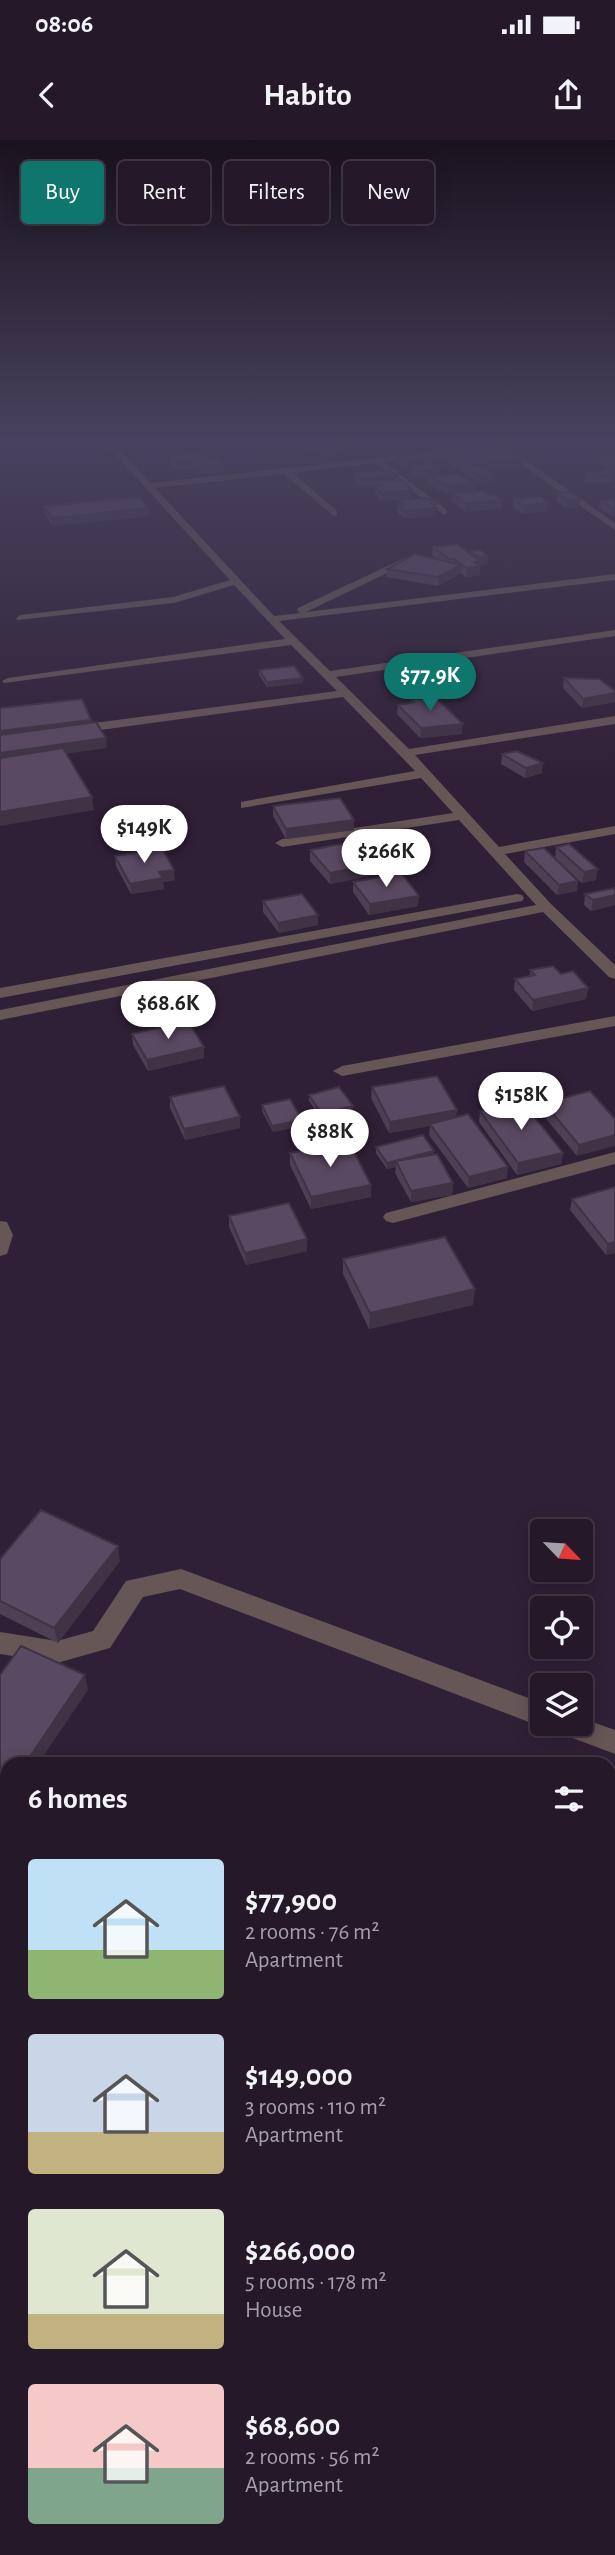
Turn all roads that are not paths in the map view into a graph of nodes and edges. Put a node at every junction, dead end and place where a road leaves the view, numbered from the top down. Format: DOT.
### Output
graph roads {
  1 [pos="210,552"];
  2 [pos="409,559"];
  3 [pos="615,577"];
  4 [pos="237,581"];
  5 [pos="288,617"];
  6 [pos="21,618"];
  7 [pos="271,619"];
  8 [pos="615,633"];
  9 [pos="294,641"];
  10 [pos="328,675"];
  11 [pos="8,681"];
  12 [pos="346,693"];
  13 [pos="615,720"];
  14 [pos="55,732"];
  15 [pos="406,753"];
  16 [pos="425,773"];
  17 [pos="246,805"];
  18 [pos="464,814"];
  19 [pos="615,830"];
  20 [pos="282,843"];
  21 [pos="498,851"];
  22 [pos="541,901"];
  23 [pos="615,973"];
  24 [pos="0,993"];
  25 [pos="0,1015"];
  26 [pos="615,1021"];
  27 [pos="342,1071"];
  28 [pos="615,1158"];
  29 [pos="393,1217"];
  30 [pos="0,1227"];
  31 [pos="0,1249"];
  32 [pos="0,1643"];
  33 [pos="530,1710"];
  34 [pos="593,1734"];
  35 [pos="615,1742"];
  1 -- 4 [label="street"];
  2 -- 5 [label="street"];
  3 -- 5 [label="street"];
  4 -- 6 [label="street"];
  4 -- 7 [label="street"];
  5 -- 7 [label="street"];
  7 -- 9 [label="street"];
  8 -- 10 [label="street"];
  9 -- 10 [label="street"];
  9 -- 11 [label="street"];
  10 -- 12 [label="street"];
  12 -- 14 [label="street"];
  12 -- 15 [label="street"];
  13 -- 15 [label="street"];
  15 -- 16 [label="street"];
  16 -- 17 [label="street"];
  16 -- 18 [label="street"];
  18 -- 20 [label="street"];
  18 -- 21 [label="street"];
  19 -- 21 [label="street"];
  21 -- 22 [label="street"];
  22 -- 23 [label="street"];
  22 -- 24 [label="street"];
  22 -- 25 [label="street"];
  26 -- 27 [label="street"];
  28 -- 29 [label="street"];
  30 -- 31 [label="street"];
  32 -- 33 [label="street"];
  34 -- 35 [label="street"];
}
